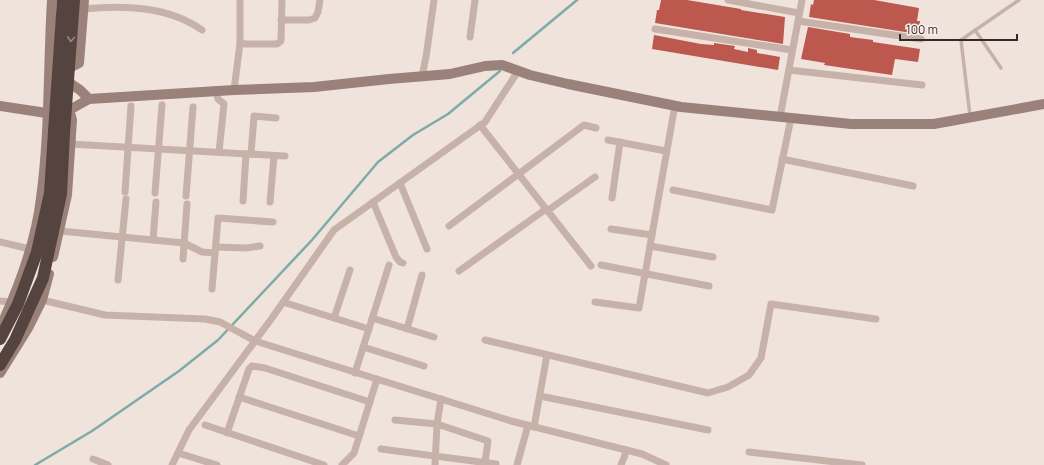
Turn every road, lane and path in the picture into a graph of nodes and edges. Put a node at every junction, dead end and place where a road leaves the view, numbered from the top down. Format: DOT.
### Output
graph roads {
  1 [pos="52,0"];
  2 [pos="63,0"];
  3 [pos="74,0"];
  4 [pos="240,0"];
  5 [pos="282,0"];
  6 [pos="320,0"];
  7 [pos="434,0"];
  8 [pos="475,0"];
  9 [pos="728,0"];
  10 [pos="802,0"];
  11 [pos="1019,0"];
  12 [pos="83,4"];
  13 [pos="799,13"];
  14 [pos="281,20"];
  15 [pos="798,21"];
  16 [pos="654,29"];
  17 [pos="202,30"];
  18 [pos="976,30"];
  19 [pos="470,37"];
  20 [pos="921,39"];
  21 [pos="240,43"];
  22 [pos="792,50"];
  23 [pos="69,68"];
  24 [pos="1001,68"];
  25 [pos="518,70"];
  26 [pos="789,70"];
  27 [pos="422,76"];
  28 [pos="68,82"];
  29 [pos="922,85"];
  30 [pos="234,90"];
  31 [pos="216,91"];
  32 [pos="89,99"];
  33 [pos="1044,104"];
  34 [pos="162,105"];
  35 [pos="674,105"];
  36 [pos="0,106"];
  37 [pos="131,106"];
  38 [pos="193,106"];
  39 [pos="58,113"];
  40 [pos="780,117"];
  41 [pos="276,118"];
  42 [pos="790,118"];
  43 [pos="970,118"];
  44 [pos="480,125"];
  45 [pos="596,128"];
  46 [pos="59,132"];
  47 [pos="608,140"];
  48 [pos="620,142"];
  49 [pos="70,144"];
  50 [pos="129,147"];
  51 [pos="158,149"];
  52 [pos="189,151"];
  53 [pos="666,151"];
  54 [pos="219,152"];
  55 [pos="248,154"];
  56 [pos="274,156"];
  57 [pos="285,156"];
  58 [pos="782,159"];
  59 [pos="518,174"];
  60 [pos="595,177"];
  61 [pos="400,183"];
  62 [pos="913,186"];
  63 [pos="673,190"];
  64 [pos="154,193"];
  65 [pos="612,198"];
  66 [pos="243,201"];
  67 [pos="156,202"];
  68 [pos="270,202"];
  69 [pos="373,202"];
  70 [pos="547,210"];
  71 [pos="273,222"];
  72 [pos="449,226"];
  73 [pos="611,229"];
  74 [pos="60,231"];
  75 [pos="652,235"];
  76 [pos="122,237"];
  77 [pos="153,240"];
  78 [pos="0,242"];
  79 [pos="184,243"];
  80 [pos="260,246"];
  81 [pos="650,246"];
  82 [pos="30,249"];
  83 [pos="427,249"];
  84 [pos="215,250"];
  85 [pos="713,257"];
  86 [pos="182,259"];
  87 [pos="403,263"];
  88 [pos="389,265"];
  89 [pos="601,265"];
  90 [pos="590,266"];
  91 [pos="350,270"];
  92 [pos="459,271"];
  93 [pos="645,274"];
  94 [pos="422,275"];
  95 [pos="118,280"];
  96 [pos="709,286"];
  97 [pos="212,289"];
  98 [pos="42,300"];
  99 [pos="0,301"];
  100 [pos="11,302"];
  101 [pos="283,302"];
  102 [pos="595,302"];
  103 [pos="334,318"];
  104 [pos="372,318"];
  105 [pos="876,319"];
  106 [pos="0,328"];
  107 [pos="369,329"];
  108 [pos="407,329"];
  109 [pos="434,337"];
  110 [pos="0,339"];
  111 [pos="485,340"];
  112 [pos="255,341"];
  113 [pos="363,347"];
  114 [pos="547,355"];
  115 [pos="0,365"];
  116 [pos="424,366"];
  117 [pos="0,373"];
  118 [pos="355,373"];
  119 [pos="378,380"];
  120 [pos="540,396"];
  121 [pos="239,397"];
  122 [pos="442,399"];
  123 [pos="370,402"];
  124 [pos="395,420"];
  125 [pos="437,424"];
  126 [pos="205,425"];
  127 [pos="531,426"];
  128 [pos="708,430"];
  129 [pos="227,432"];
  130 [pos="359,436"];
  131 [pos="381,449"];
  132 [pos="626,450"];
  133 [pos="748,452"];
  134 [pos="178,453"];
  135 [pos="436,456"];
  136 [pos="785,456"];
  137 [pos="93,460"];
  138 [pos="485,463"];
  139 [pos="496,464"];
  140 [pos="108,465"];
  141 [pos="172,465"];
  142 [pos="217,465"];
  143 [pos="324,465"];
  144 [pos="342,465"];
  145 [pos="435,465"];
  146 [pos="517,465"];
  147 [pos="621,465"];
  148 [pos="666,465"];
  149 [pos="784,465"];
  150 [pos="862,465"];
  1 -- 39 [label="street"];
  2 -- 39 [label="highway"];
  3 -- 23 [label="highway, one-way"];
  4 -- 21 [label="street"];
  5 -- 14 [label="street"];
  6 -- 14 [label="street"];
  7 -- 27 [label="street"];
  8 -- 19 [label="street"];
  9 -- 13 [label="street"];
  10 -- 13 [label="street"];
  11 -- 18 [label="lane"];
  12 -- 17 [label="street"];
  12 -- 23 [label="street"];
  13 -- 15 [label="street"];
  14 -- 21 [label="street"];
  15 -- 20 [label="street"];
  15 -- 22 [label="street"];
  16 -- 22 [label="street"];
  18 -- 24 [label="lane"];
  18 -- 43 [label="lane"];
  21 -- 30 [label="street"];
  22 -- 26 [label="street"];
  23 -- 28 [label="highway"];
  25 -- 27 [label="street"];
  25 -- 35 [label="street"];
  25 -- 44 [label="street"];
  26 -- 29 [label="street"];
  26 -- 40 [label="street"];
  27 -- 30 [label="street"];
  28 -- 32 [label="street"];
  28 -- 39 [label="highway"];
  30 -- 31 [label="street"];
  31 -- 32 [label="street"];
  31 -- 54 [label="street"];
  32 -- 39 [label="street"];
  33 -- 43 [label="street"];
  34 -- 51 [label="street"];
  35 -- 40 [label="street"];
  35 -- 53 [label="street"];
  36 -- 39 [label="street"];
  37 -- 50 [label="street"];
  38 -- 52 [label="street"];
  39 -- 46 [label="highway"];
  39 -- 49 [label="street"];
  39 -- 82 [label="street"];
  40 -- 42 [label="street"];
  41 -- 55 [label="street"];
  42 -- 43 [label="street"];
  42 -- 58 [label="street"];
  44 -- 59 [label="street"];
  44 -- 61 [label="street"];
  45 -- 59 [label="street"];
  46 -- 110 [label="highway, bridge"];
  46 -- 115 [label="highway, bridge"];
  47 -- 48 [label="street"];
  48 -- 53 [label="street"];
  48 -- 65 [label="street"];
  49 -- 50 [label="street"];
  49 -- 74 [label="street"];
  50 -- 51 [label="street"];
  50 -- 76 [label="street"];
  51 -- 52 [label="street"];
  51 -- 64 [label="street"];
  52 -- 54 [label="street"];
  52 -- 79 [label="street"];
  53 -- 75 [label="street"];
  54 -- 55 [label="street"];
  55 -- 56 [label="street"];
  55 -- 66 [label="street"];
  56 -- 57 [label="street"];
  56 -- 68 [label="street"];
  58 -- 62 [label="street"];
  58 -- 63 [label="street"];
  59 -- 70 [label="street"];
  59 -- 72 [label="street"];
  60 -- 70 [label="street"];
  61 -- 69 [label="street"];
  61 -- 83 [label="street"];
  67 -- 77 [label="street"];
  69 -- 87 [label="street"];
  69 -- 101 [label="street"];
  70 -- 90 [label="street"];
  70 -- 92 [label="street"];
  71 -- 84 [label="street"];
  73 -- 75 [label="street"];
  74 -- 76 [label="street"];
  74 -- 98 [label="street"];
  75 -- 81 [label="street"];
  76 -- 77 [label="street"];
  76 -- 95 [label="street"];
  77 -- 79 [label="street"];
  78 -- 82 [label="street"];
  79 -- 84 [label="street"];
  79 -- 86 [label="street"];
  80 -- 84 [label="street"];
  81 -- 85 [label="street"];
  81 -- 93 [label="street"];
  82 -- 100 [label="street"];
  84 -- 97 [label="street"];
  88 -- 104 [label="street"];
  89 -- 93 [label="street"];
  91 -- 103 [label="street"];
  93 -- 96 [label="street"];
  93 -- 102 [label="street"];
  94 -- 108 [label="street"];
  98 -- 100 [label="street"];
  98 -- 112 [label="street"];
  98 -- 117 [label="street"];
  99 -- 100 [label="street"];
  100 -- 106 [label="street"];
  101 -- 103 [label="street"];
  101 -- 112 [label="street"];
  103 -- 107 [label="street"];
  104 -- 107 [label="street"];
  104 -- 108 [label="street"];
  105 -- 114 [label="street"];
  107 -- 113 [label="street"];
  108 -- 109 [label="street"];
  111 -- 114 [label="street"];
  112 -- 118 [label="street"];
  112 -- 134 [label="street"];
  113 -- 116 [label="street"];
  113 -- 118 [label="street"];
  114 -- 120 [label="street"];
  118 -- 119 [label="street"];
  119 -- 122 [label="street"];
  119 -- 123 [label="street"];
  120 -- 127 [label="street"];
  120 -- 128 [label="street"];
  121 -- 123 [label="street"];
  121 -- 129 [label="street"];
  121 -- 130 [label="street"];
  122 -- 125 [label="street"];
  122 -- 127 [label="street"];
  123 -- 130 [label="street"];
  124 -- 125 [label="street"];
  125 -- 135 [label="street"];
  125 -- 138 [label="street"];
  126 -- 129 [label="street"];
  127 -- 132 [label="street"];
  127 -- 146 [label="street"];
  129 -- 143 [label="street"];
  130 -- 144 [label="street"];
  131 -- 135 [label="street"];
  132 -- 147 [label="street"];
  132 -- 148 [label="street"];
  133 -- 136 [label="street"];
  134 -- 141 [label="street"];
  134 -- 142 [label="street"];
  135 -- 138 [label="street"];
  135 -- 145 [label="street"];
  136 -- 149 [label="street"];
  136 -- 150 [label="street"];
  137 -- 140 [label="street"];
  138 -- 139 [label="street"];
}
